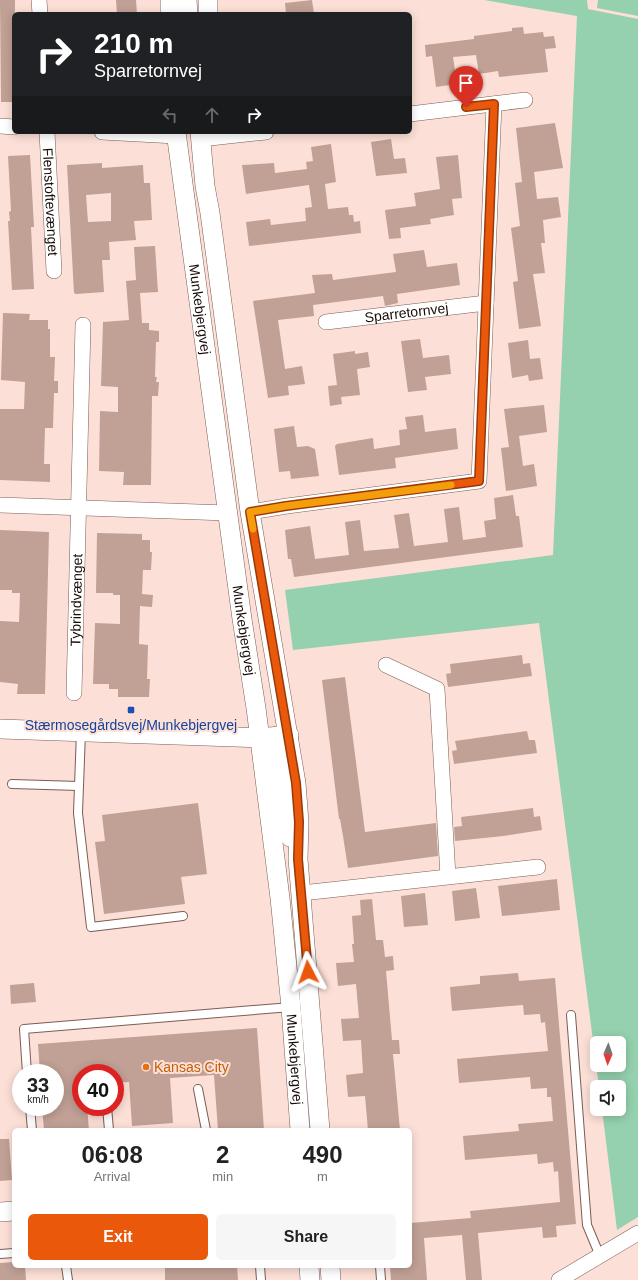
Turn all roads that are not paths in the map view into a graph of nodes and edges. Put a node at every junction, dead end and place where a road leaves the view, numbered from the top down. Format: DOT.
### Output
graph roads {
  1 [pos="39,0"];
  2 [pos="170,0"];
  3 [pos="187,0"];
  4 [pos="208,0"];
  5 [pos="40,12"];
  6 [pos="170,12"];
  7 [pos="188,12"];
  8 [pos="208,12"];
  9 [pos="526,100"];
  10 [pos="494,104"];
  11 [pos="412,114"];
  12 [pos="0,126"];
  13 [pos="12,127"];
  14 [pos="47,134"];
  15 [pos="176,134"];
  16 [pos="222,134"];
  17 [pos="200,135"];
  18 [pos="54,271"];
  19 [pos="486,303"];
  20 [pos="326,322"];
  21 [pos="84,325"];
  22 [pos="0,505"];
  23 [pos="79,508"];
  24 [pos="250,512"];
  25 [pos="227,513"];
  26 [pos="386,665"];
  27 [pos="74,693"];
  28 [pos="0,729"];
  29 [pos="81,731"];
  30 [pos="289,734"];
  31 [pos="260,738"];
  32 [pos="12,784"];
  33 [pos="79,786"];
  34 [pos="298,859"];
  35 [pos="538,867"];
  36 [pos="448,876"];
  37 [pos="302,893"];
  38 [pos="183,916"];
  39 [pos="291,1007"];
  40 [pos="571,1015"];
  41 [pos="26,1064"];
  42 [pos="198,1089"];
  43 [pos="31,1116"];
  44 [pos="108,1116"];
  45 [pos="32,1128"];
  46 [pos="109,1128"];
  47 [pos="206,1128"];
  48 [pos="300,1128"];
  49 [pos="320,1128"];
  50 [pos="12,1211"];
  51 [pos="0,1212"];
  52 [pos="638,1233"];
  53 [pos="12,1253"];
  54 [pos="0,1254"];
  55 [pos="600,1256"];
  56 [pos="66,1268"];
  57 [pos="260,1268"];
  58 [pos="309,1268"];
  59 [pos="330,1268"];
  60 [pos="380,1268"];
  61 [pos="68,1280"];
  62 [pos="261,1280"];
  63 [pos="310,1280"];
  64 [pos="331,1280"];
  65 [pos="381,1280"];
  66 [pos="559,1280"];
  1 -- 5 [label="street"];
  2 -- 6 [label="street"];
  3 -- 7 [label="street"];
  4 -- 8 [label="street"];
  9 -- 10 [label="street"];
  10 -- 11 [label="street"];
  10 -- 19 [label="street"];
  12 -- 13 [label="street"];
  14 -- 18 [label="street, Flenstoftevænget"];
  15 -- 25 [label="street, Munkebjergvej"];
  16 -- 17 [label="street"];
  17 -- 24 [label="street, Munkebjergvej"];
  19 -- 20 [label="street, Sparretornvej"];
  19 -- 24 [label="street"];
  21 -- 23 [label="street, Tybrindvænget"];
  22 -- 23 [label="street"];
  23 -- 25 [label="street"];
  23 -- 27 [label="street, Tybrindvænget"];
  24 -- 30 [label="street, Munkebjergvej"];
  25 -- 31 [label="street, Munkebjergvej"];
  26 -- 36 [label="street"];
  28 -- 29 [label="street"];
  29 -- 31 [label="street"];
  29 -- 33 [label="lane"];
  30 -- 31 [label="street"];
  30 -- 34 [label="street, Munkebjergvej"];
  31 -- 34 [label="street"];
  31 -- 39 [label="street, Munkebjergvej"];
  32 -- 33 [label="lane"];
  33 -- 38 [label="lane"];
  34 -- 37 [label="street, Munkebjergvej"];
  35 -- 36 [label="street"];
  36 -- 37 [label="street"];
  37 -- 49 [label="street, Munkebjergvej"];
  39 -- 41 [label="lane"];
  39 -- 48 [label="street, Munkebjergvej"];
  40 -- 55 [label="lane"];
  42 -- 47 [label="lane"];
  43 -- 45 [label="lane"];
  44 -- 46 [label="lane"];
  50 -- 51 [label="street"];
  52 -- 55 [label="street"];
  53 -- 54 [label="lane"];
  55 -- 66 [label="street"];
  56 -- 61 [label="lane"];
  57 -- 62 [label="lane"];
  58 -- 63 [label="street"];
  59 -- 64 [label="street"];
  60 -- 65 [label="lane"];
}
